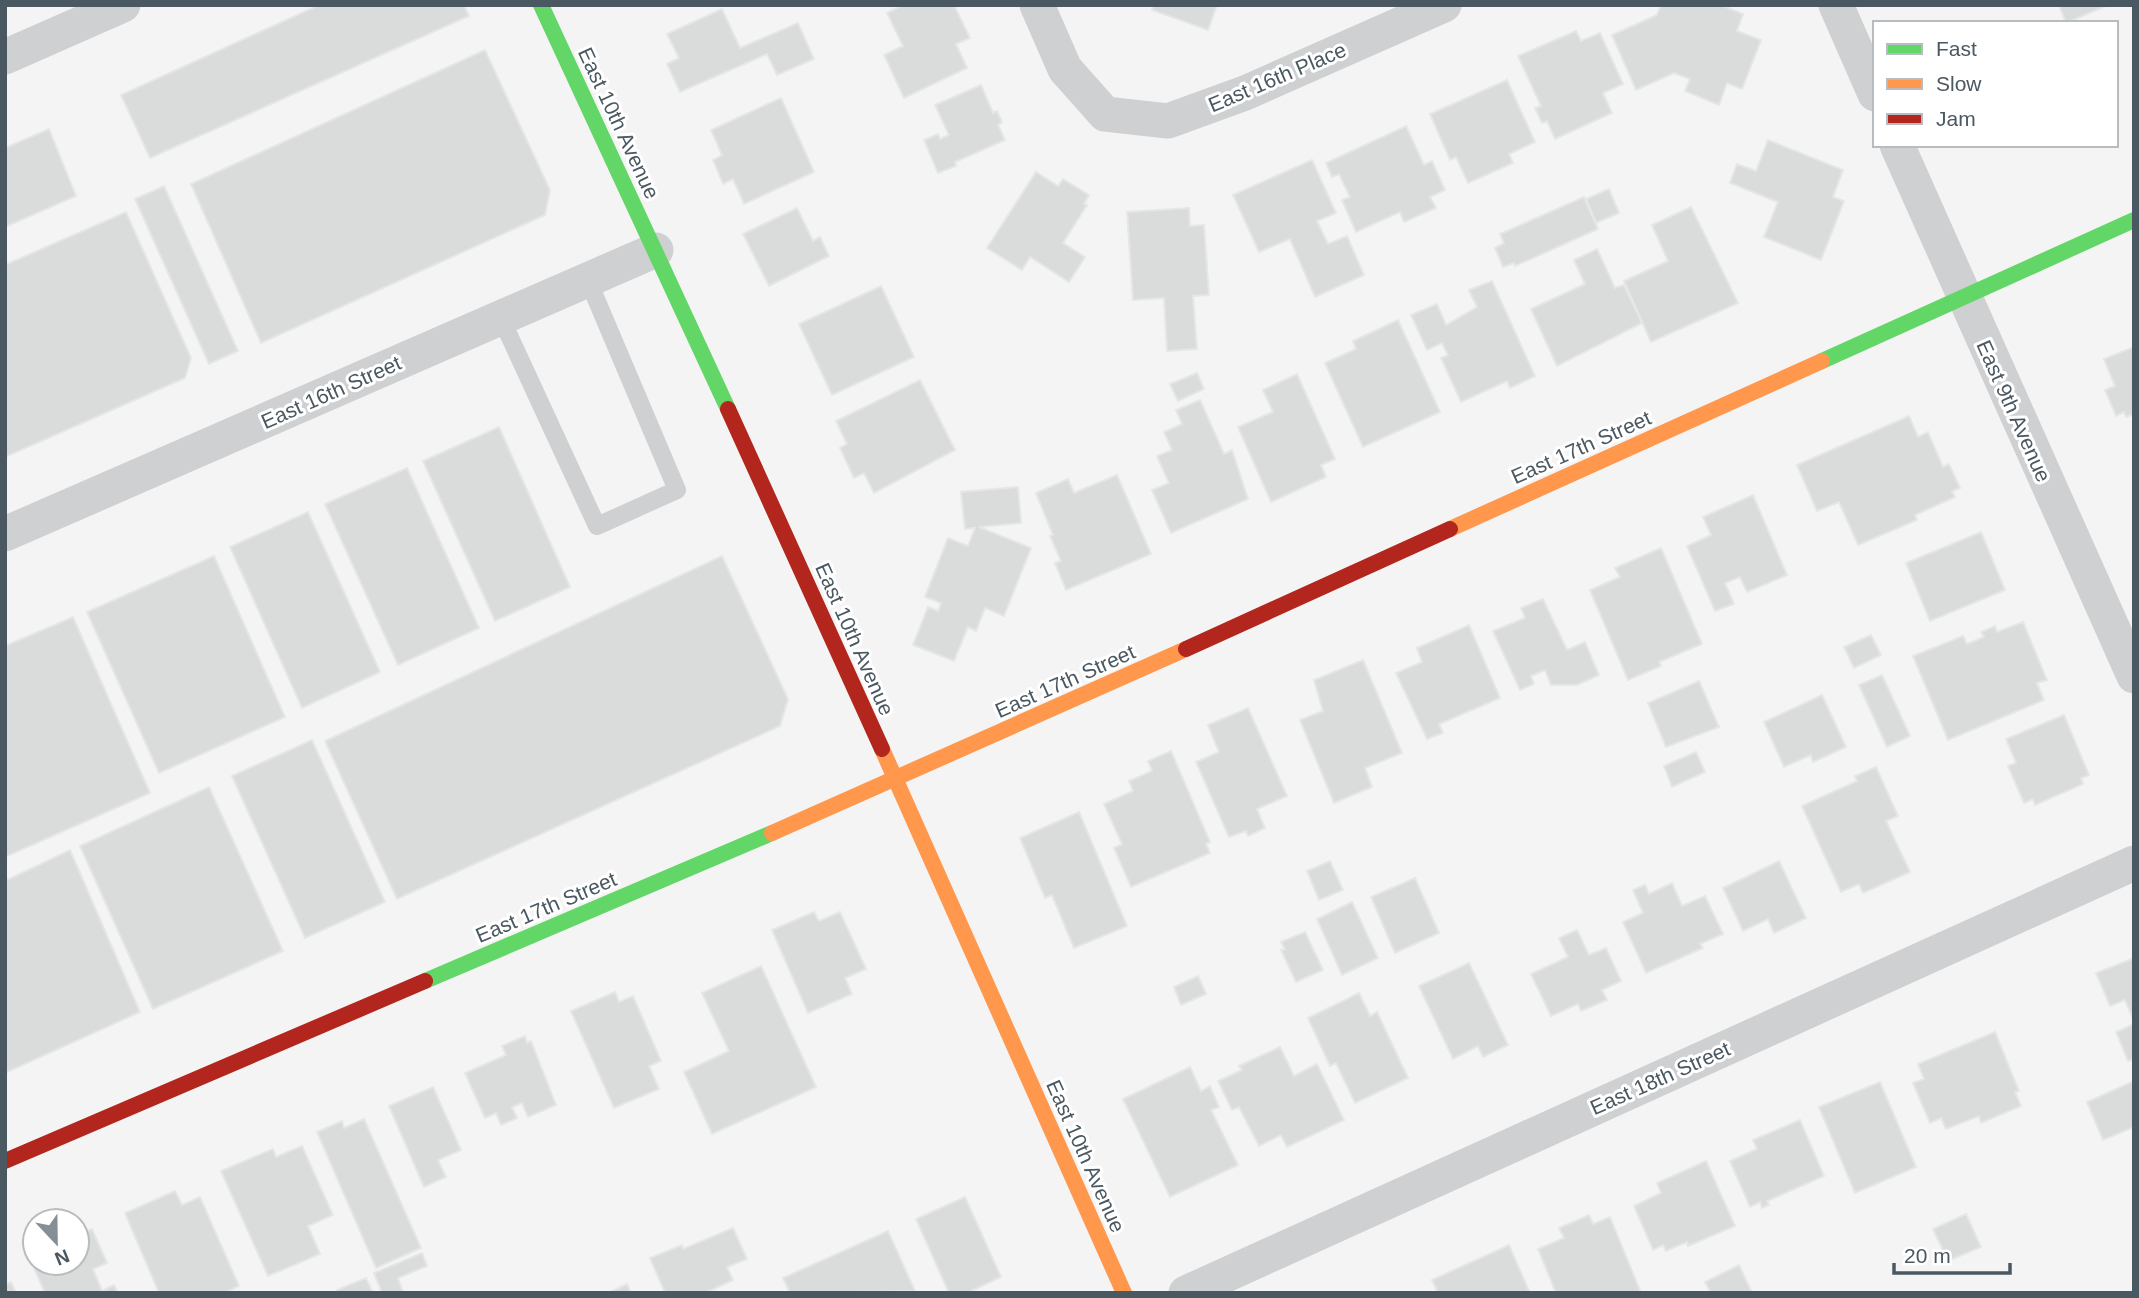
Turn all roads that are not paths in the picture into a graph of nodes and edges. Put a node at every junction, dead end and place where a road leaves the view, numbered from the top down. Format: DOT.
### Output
graph roads {
  1 [pos="123,5"];
  2 [pos="541,5"];
  3 [pos="1037,5"];
  4 [pos="1444,5"];
  5 [pos="1836,5"];
  6 [pos="5,57"];
  7 [pos="1873,89"];
  8 [pos="1898,147"];
  9 [pos="2134,220"];
  10 [pos="656,250"];
  11 [pos="588,280"];
  12 [pos="1962,297"];
  13 [pos="501,318"];
  14 [pos="5,534"];
  15 [pos="2134,676"];
  16 [pos="897,780"];
  17 [pos="2134,863"];
  18 [pos="5,1161"];
  19 [pos="1124,1293"];
  20 [pos="1186,1293"];
  1 -- 6 [label="street"];
  2 -- 10 [label="street, East 10th Avenue"];
  3 -- 4 [label="street, East 16th Place"];
  5 -- 7 [label="street"];
  8 -- 12 [label="street, East 9th Avenue"];
  9 -- 12 [label="street, East 17th Street"];
  10 -- 11 [label="street, East 16th Street"];
  10 -- 16 [label="street, East 10th Avenue"];
  11 -- 13 [label="street, East 16th Street"];
  11 -- 13 [label="lane"];
  12 -- 15 [label="street, East 9th Avenue"];
  12 -- 16 [label="street, East 17th Street"];
  13 -- 14 [label="street, East 16th Street"];
  16 -- 18 [label="street, East 17th Street"];
  16 -- 19 [label="street, East 10th Avenue"];
  17 -- 20 [label="street, East 18th Street"];
}
